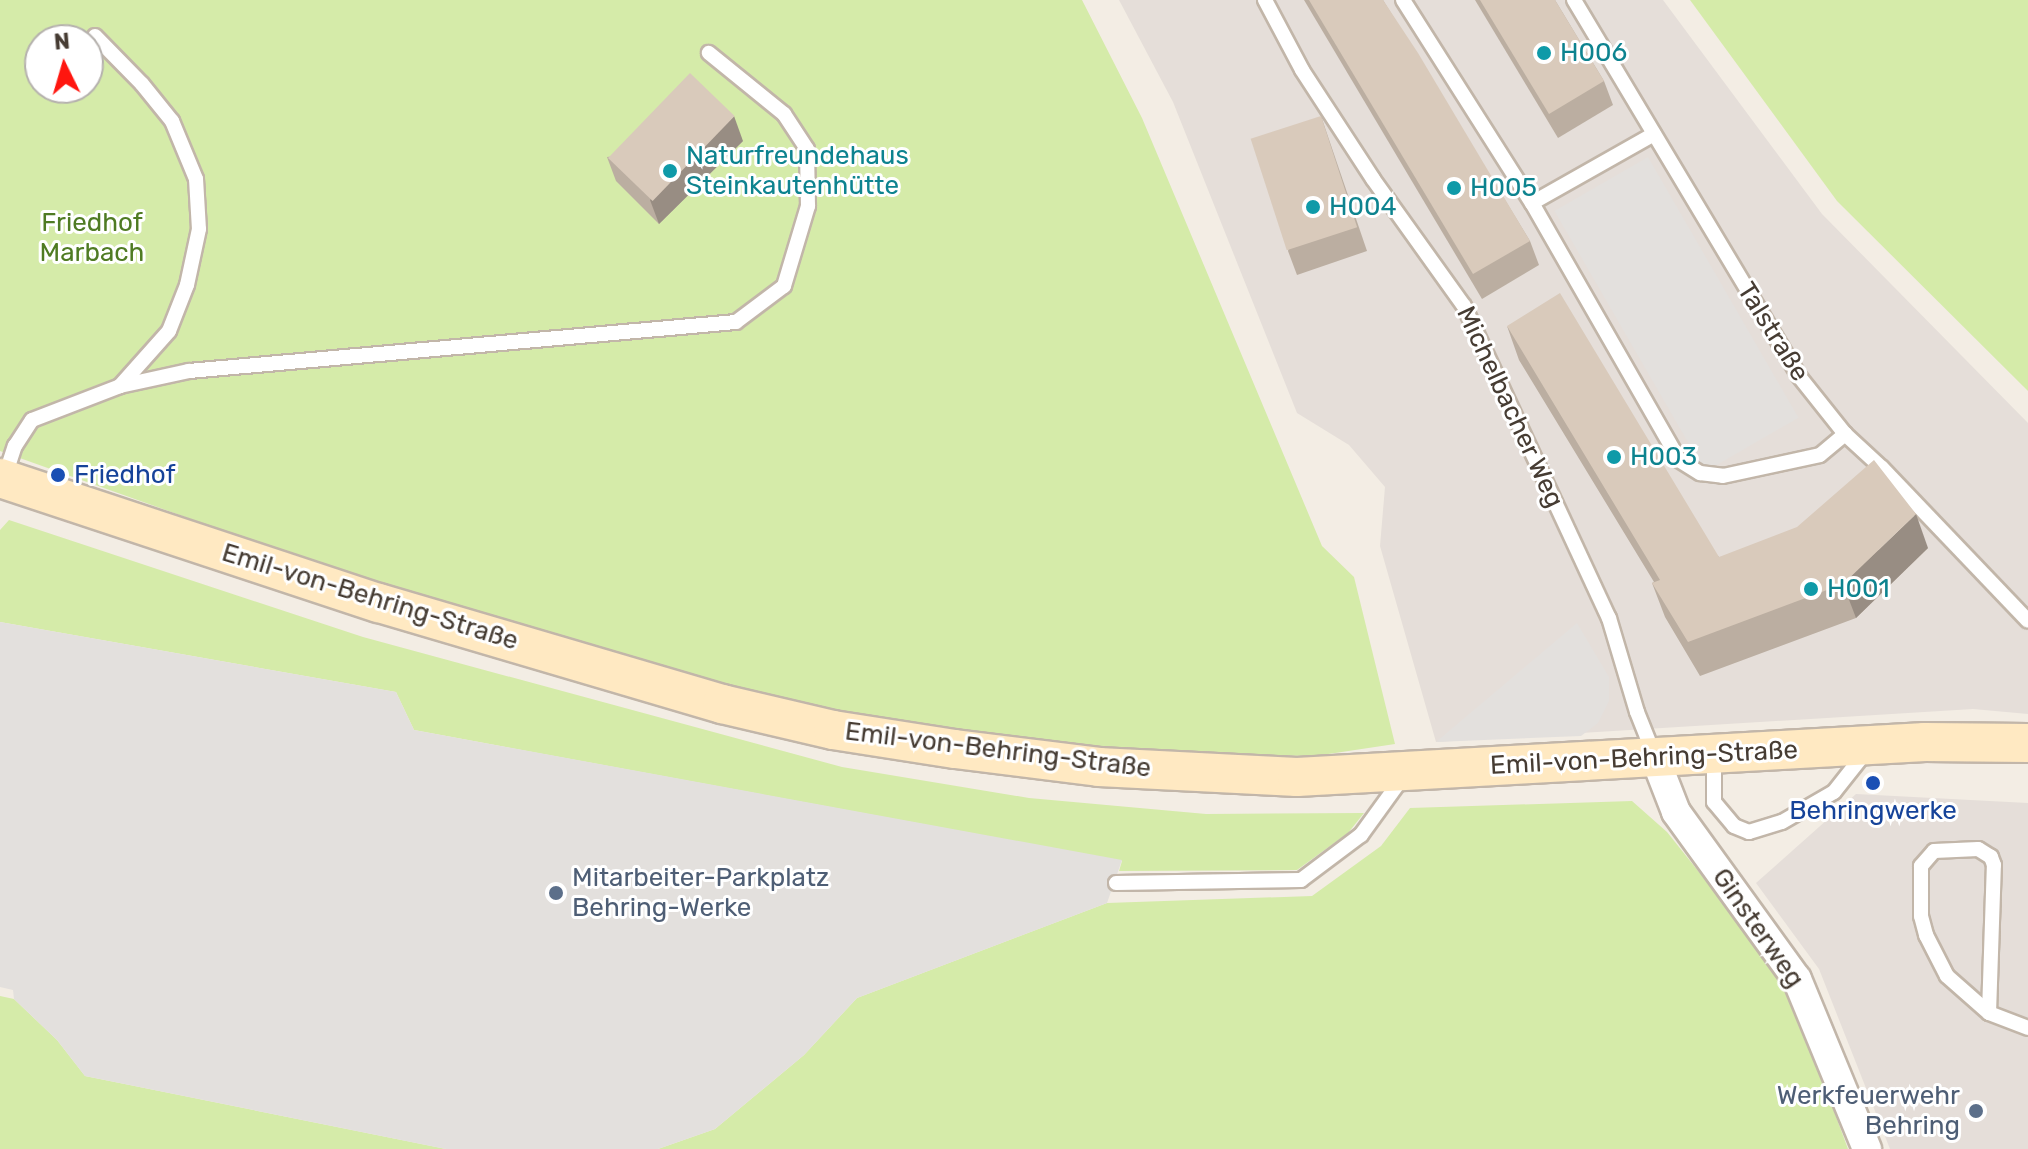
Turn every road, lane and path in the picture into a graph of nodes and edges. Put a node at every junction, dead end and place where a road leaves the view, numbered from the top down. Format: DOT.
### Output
graph roads {
  1 [pos="1265,0"];
  2 [pos="1403,0"];
  3 [pos="1574,0"];
  4 [pos="104,45"];
  5 [pos="709,53"];
  6 [pos="1654,134"];
  7 [pos="1532,203"];
  8 [pos="120,386"];
  9 [pos="1845,434"];
  10 [pos="2,478"];
  11 [pos="2028,621"];
  12 [pos="2028,743"];
  13 [pos="1870,745"];
  14 [pos="1714,755"];
  15 [pos="1655,758"];
  16 [pos="1406,774"];
  17 [pos="1116,883"];
  18 [pos="1989,1013"];
  19 [pos="2028,1028"];
  20 [pos="1867,1149"];
  1 -- 15 [label="lane, Michelbacher Weg"];
  2 -- 7 [label="lane"];
  3 -- 6 [label="lane, Talstraße"];
  4 -- 8 [label="lane"];
  5 -- 8 [label="lane"];
  6 -- 7 [label="lane"];
  6 -- 9 [label="lane, Talstraße"];
  7 -- 9 [label="lane"];
  8 -- 10 [label="lane"];
  9 -- 11 [label="lane, Talstraße"];
  10 -- 16 [label="main road, Emil-von-Behring-Straße"];
  12 -- 13 [label="main road, Emil-von-Behring-Straße"];
  13 -- 14 [label="main road, Emil-von-Behring-Straße"];
  13 -- 14 [label="lane"];
  14 -- 15 [label="main road, Emil-von-Behring-Straße"];
  15 -- 16 [label="main road, Emil-von-Behring-Straße"];
  15 -- 20 [label="street, Ginsterweg"];
  16 -- 17 [label="lane"];
  18 -- 18 [label="lane"];
  18 -- 19 [label="lane"];
}
